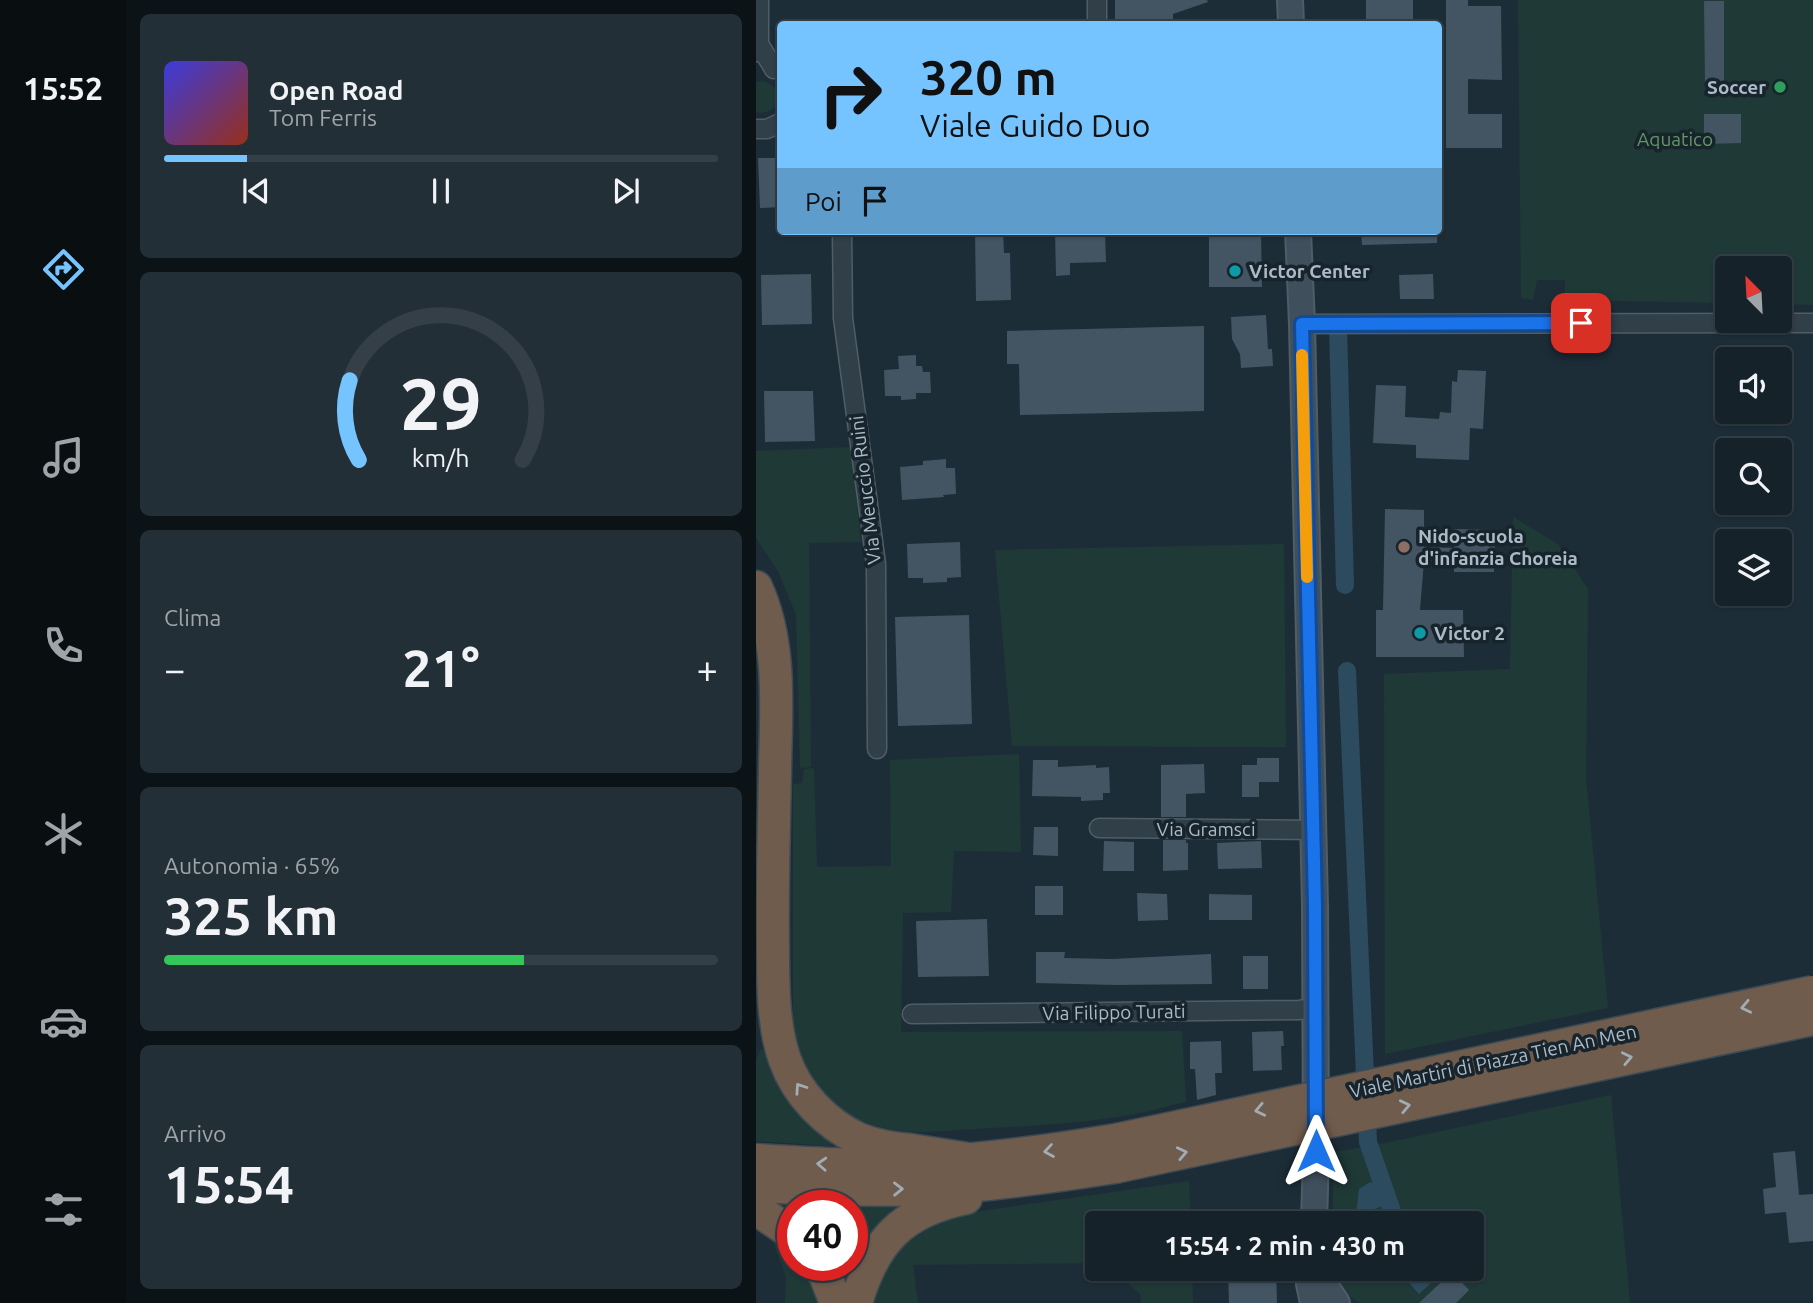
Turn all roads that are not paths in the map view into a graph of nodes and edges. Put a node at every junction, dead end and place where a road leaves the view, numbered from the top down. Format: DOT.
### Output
graph roads {
  1 [pos="758,0"];
  2 [pos="1097,0"];
  3 [pos="1290,0"];
  4 [pos="1097,21"];
  5 [pos="1290,21"];
  6 [pos="758,48"];
  7 [pos="770,70"];
  8 [pos="777,126"];
  9 [pos="756,129"];
  10 [pos="842,235"];
  11 [pos="1298,235"];
  12 [pos="1813,323"];
  13 [pos="1302,324"];
  14 [pos="756,587"];
  15 [pos="877,749"];
  16 [pos="1099,828"];
  17 [pos="1313,830"];
  18 [pos="773,983"];
  19 [pos="1813,992"];
  20 [pos="1316,1008"];
  21 [pos="912,1014"];
  22 [pos="1813,1018"];
  23 [pos="756,1031"];
  24 [pos="1116,1154"];
  25 [pos="968,1159"];
  26 [pos="756,1160"];
  27 [pos="1026,1180"];
  28 [pos="756,1186"];
  29 [pos="756,1209"];
  30 [pos="1314,1211"];
  31 [pos="777,1223"];
  32 [pos="827,1281"];
  33 [pos="1309,1281"];
  34 [pos="1324,1281"];
  35 [pos="836,1303"];
  36 [pos="856,1303"];
  37 [pos="1313,1303"];
  38 [pos="1337,1303"];
  1 -- 6 [label="street"];
  2 -- 4 [label="street"];
  3 -- 5 [label="street"];
  6 -- 7 [label="street"];
  8 -- 9 [label="street"];
  10 -- 15 [label="street, Via Meuccio Ruini"];
  11 -- 13 [label="street"];
  12 -- 13 [label="street"];
  13 -- 17 [label="street"];
  14 -- 18 [label="highway"];
  16 -- 17 [label="street, Via Gramsci"];
  17 -- 20 [label="street"];
  18 -- 23 [label="highway"];
  25 -- 18 [label="highway, one-way"];
  19 -- 24 [label="highway, Viale Martiri di Piazza Tien An Men, one-way, bridge"];
  20 -- 21 [label="street, Via Filippo Turati"];
  20 -- 30 [label="street"];
  24 -- 22 [label="highway, Viale Martiri di Piazza Tien An Men, one-way, bridge"];
  24 -- 25 [label="highway, Viale Martiri di Piazza Tien An Men, one-way"];
  24 -- 27 [label="highway, Viale Martiri di Piazza Tien An Men"];
  25 -- 26 [label="highway, Viale Martiri di Piazza Tien An Men, one-way"];
  28 -- 27 [label="highway, Viale Martiri di Piazza Tien An Men, one-way"];
  27 -- 36 [label="highway"];
  29 -- 31 [label="highway"];
  32 -- 35 [label="highway"];
  33 -- 37 [label="street"];
  34 -- 38 [label="street"];
}
